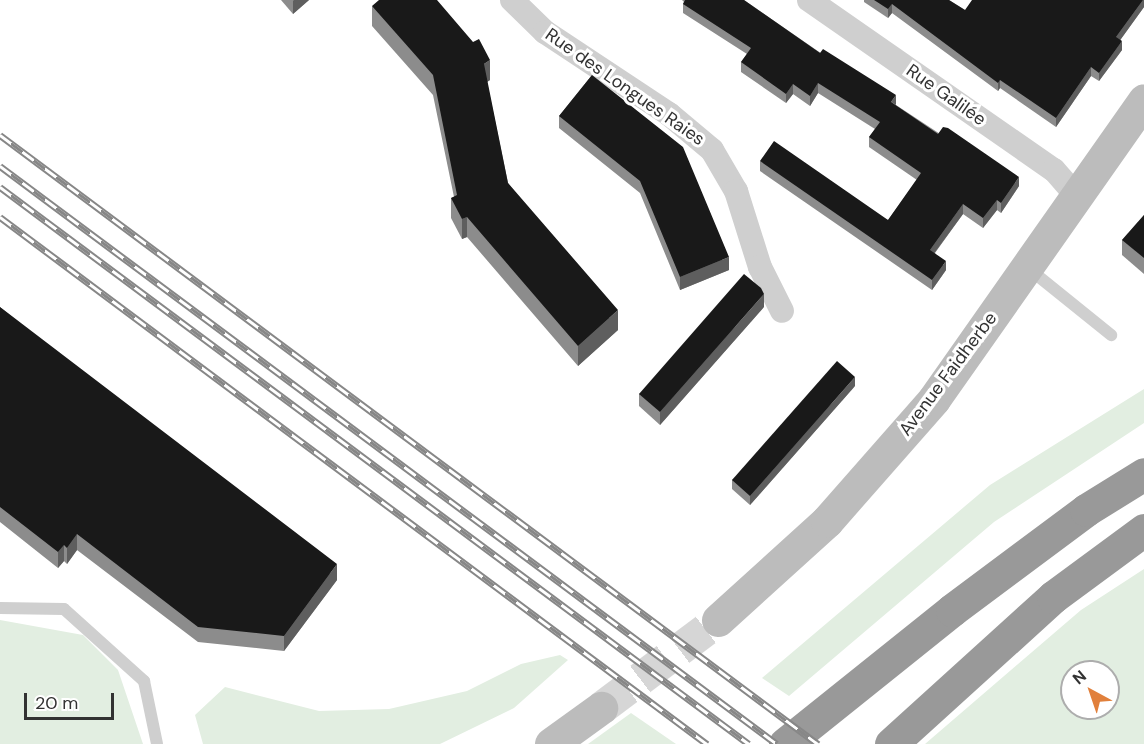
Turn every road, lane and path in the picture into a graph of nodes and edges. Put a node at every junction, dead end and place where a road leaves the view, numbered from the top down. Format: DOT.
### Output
graph roads {
  1 [pos="513,0"];
  2 [pos="809,0"];
  3 [pos="1144,100"];
  4 [pos="1077,196"];
  5 [pos="1027,267"];
  6 [pos="782,311"];
  7 [pos="1111,335"];
  8 [pos="1144,474"];
  9 [pos="1144,530"];
  10 [pos="0,608"];
  11 [pos="718,620"];
  12 [pos="601,708"];
  13 [pos="158,744"];
  14 [pos="551,744"];
  15 [pos="785,744"];
  16 [pos="891,744"];
  1 -- 6 [label="street, Rue des Longues Raies"];
  2 -- 4 [label="street, Rue Galilée"];
  3 -- 4 [label="street, Avenue Faidherbe"];
  4 -- 5 [label="street, Avenue Faidherbe"];
  5 -- 7 [label="lane"];
  5 -- 11 [label="street, Avenue Faidherbe"];
  8 -- 15 [label="highway"];
  9 -- 16 [label="highway"];
  10 -- 13 [label="lane"];
  12 -- 14 [label="street"];
}
